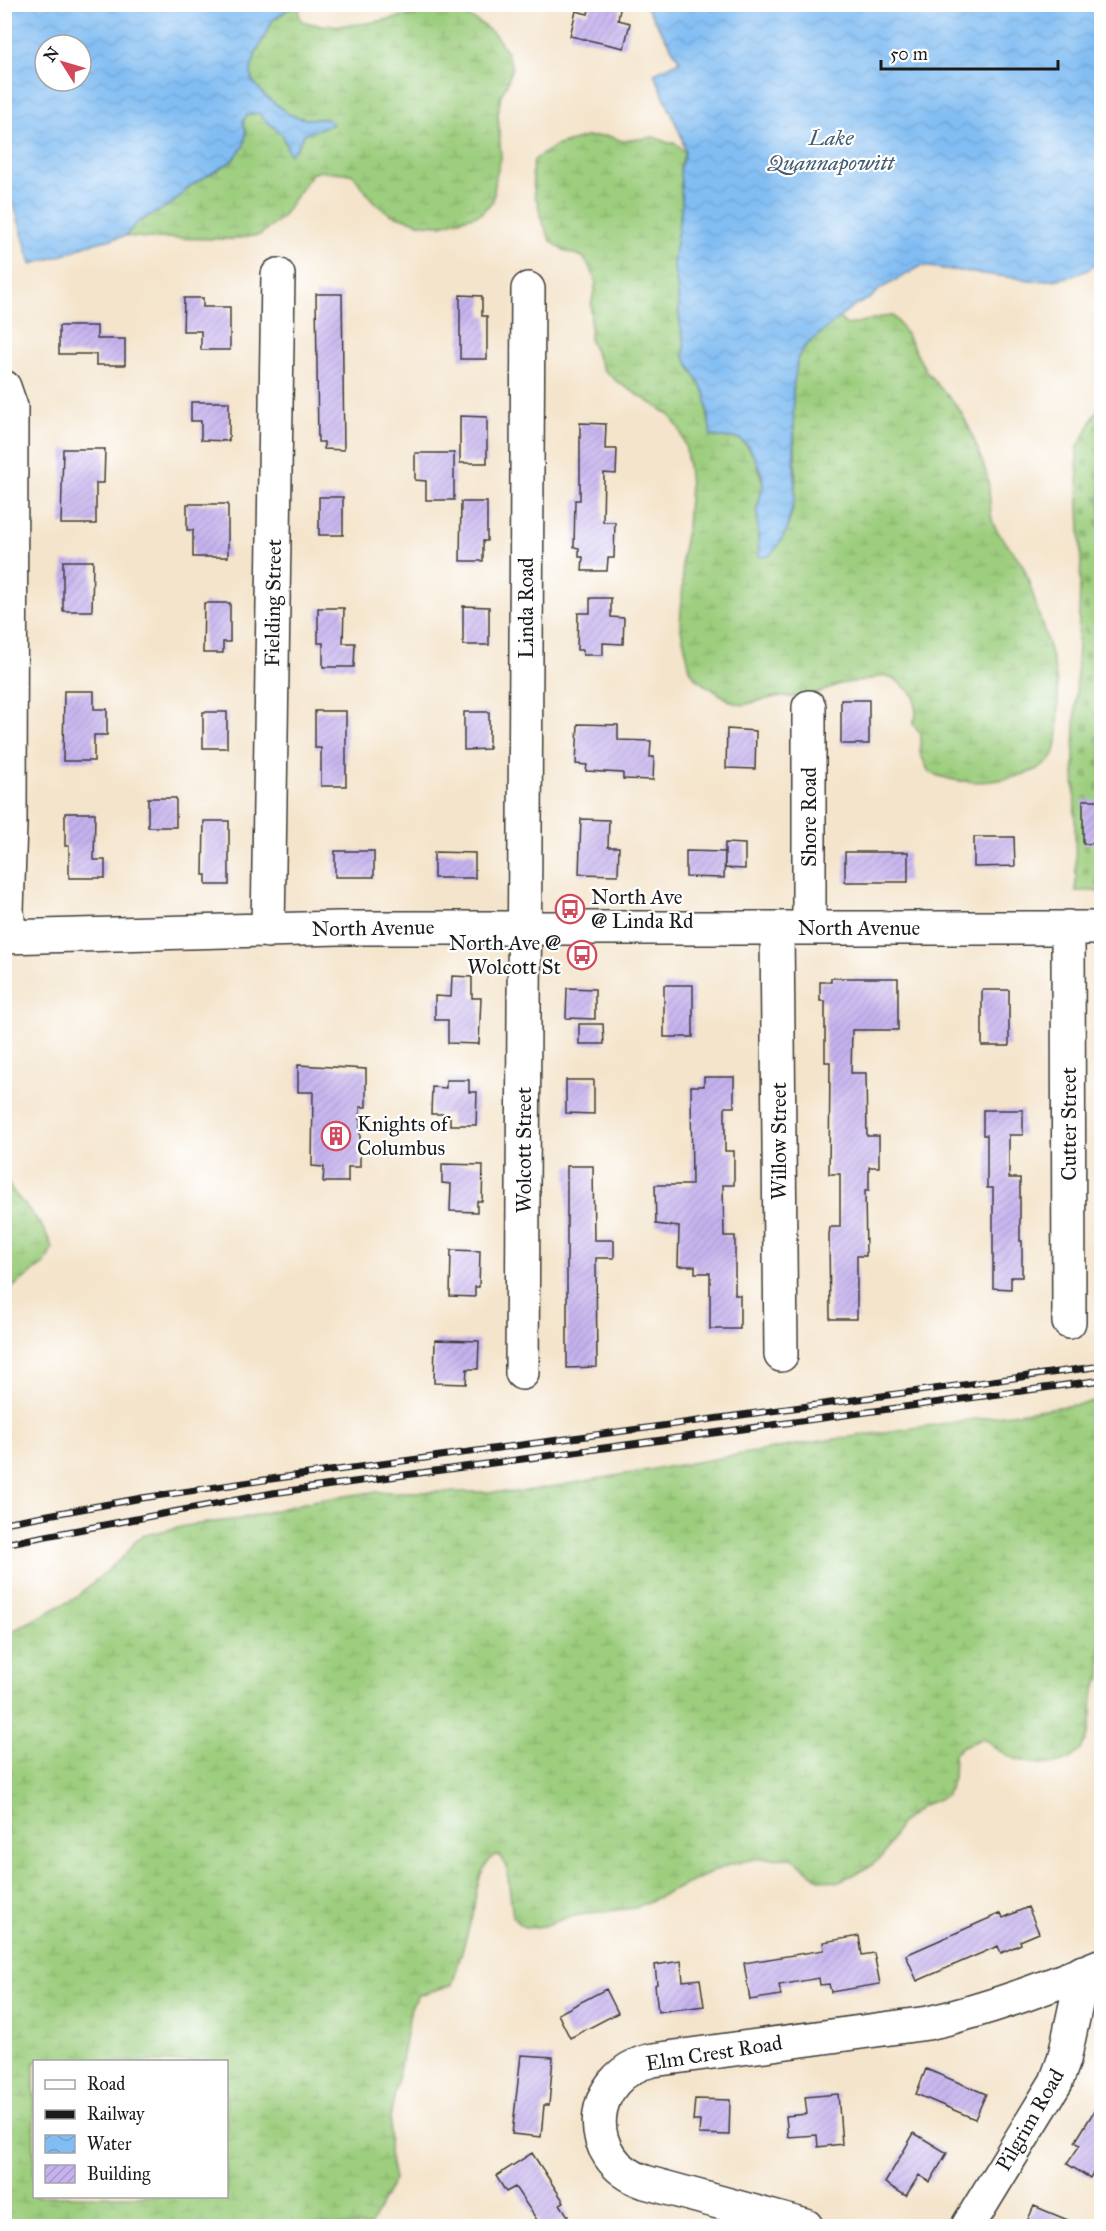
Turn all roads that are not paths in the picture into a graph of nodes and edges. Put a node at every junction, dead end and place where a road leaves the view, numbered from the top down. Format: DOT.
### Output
graph roads {
  1 [pos="278,274"];
  2 [pos="528,289"];
  3 [pos="4,387"];
  4 [pos="809,707"];
  5 [pos="525,927"];
  6 [pos="1068,927"];
  7 [pos="793,928"];
  8 [pos="1101,928"];
  9 [pos="268,931"];
  10 [pos="7,937"];
  11 [pos="1069,1322"];
  12 [pos="781,1355"];
  13 [pos="522,1373"];
  14 [pos="1092,1969"];
  15 [pos="806,2226"];
  16 [pos="968,2226"];
  1 -- 9 [label="street, Fielding Street"];
  2 -- 5 [label="street, Linda Road"];
  3 -- 10 [label="street"];
  4 -- 7 [label="street, Shore Road"];
  5 -- 7 [label="street, North Avenue"];
  5 -- 9 [label="street, North Avenue"];
  5 -- 13 [label="street, Wolcott Street"];
  6 -- 7 [label="street, North Avenue"];
  6 -- 8 [label="street, North Avenue"];
  6 -- 11 [label="street, Cutter Street"];
  7 -- 12 [label="street, Willow Street"];
  9 -- 10 [label="street, North Avenue"];
  14 -- 15 [label="street, Elm Crest Road"];
  14 -- 16 [label="street, Pilgrim Road"];
}
